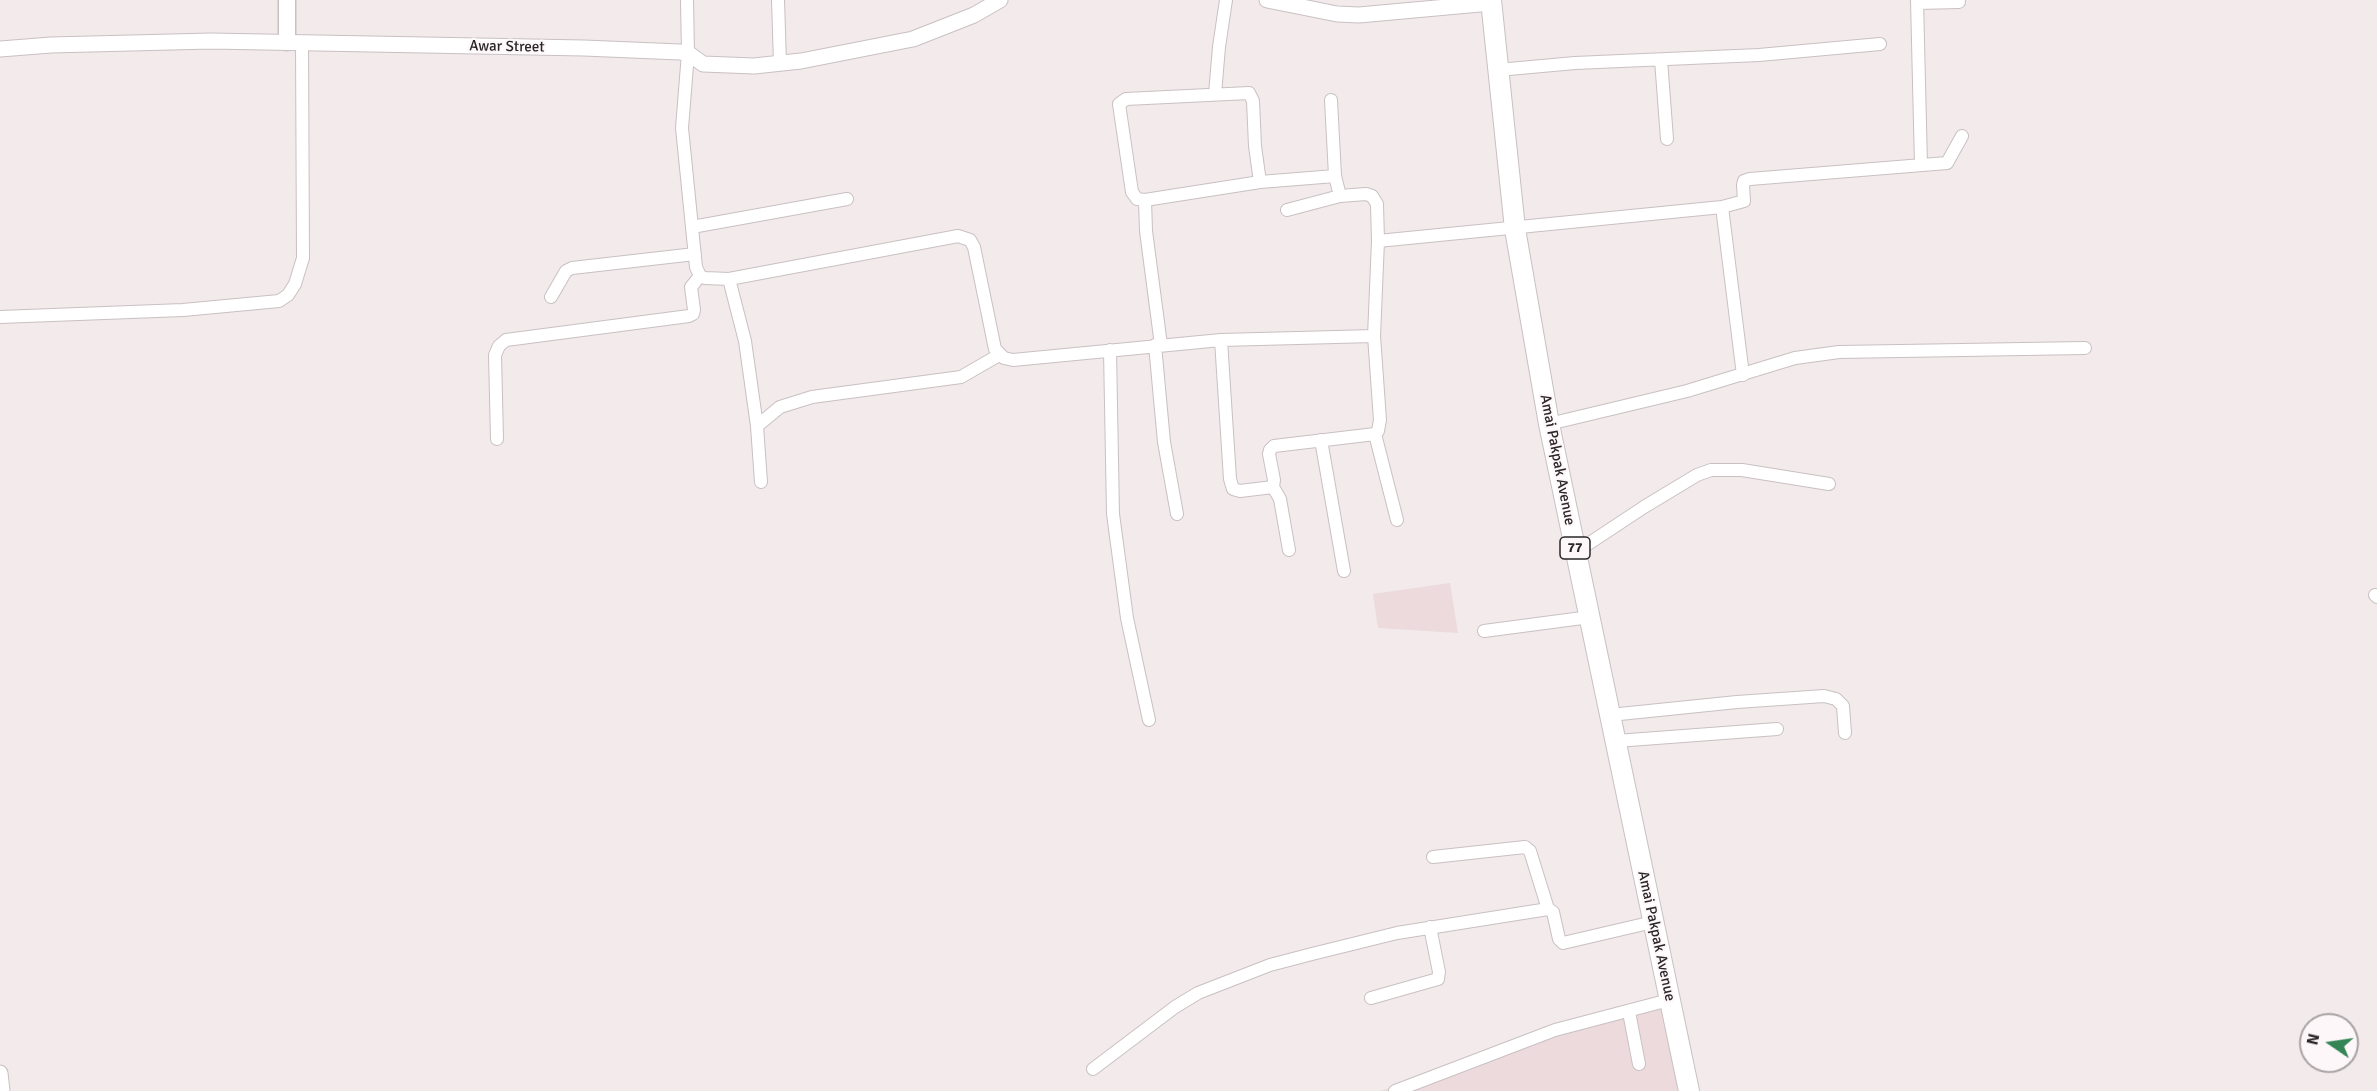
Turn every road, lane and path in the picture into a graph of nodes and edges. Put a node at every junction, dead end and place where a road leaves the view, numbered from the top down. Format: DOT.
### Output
graph roads {
  1 [pos="287,0"];
  2 [pos="687,0"];
  3 [pos="778,0"];
  4 [pos="1000,0"];
  5 [pos="1226,0"];
  6 [pos="1267,0"];
  7 [pos="1491,1"];
  8 [pos="1918,1"];
  9 [pos="1959,2"];
  10 [pos="295,42"];
  11 [pos="1880,44"];
  12 [pos="0,49"];
  13 [pos="688,53"];
  14 [pos="1661,60"];
  15 [pos="780,63"];
  16 [pos="1498,70"];
  17 [pos="1215,94"];
  18 [pos="1331,100"];
  19 [pos="1962,136"];
  20 [pos="1666,139"];
  21 [pos="1922,165"];
  22 [pos="1335,176"];
  23 [pos="1260,182"];
  24 [pos="1340,196"];
  25 [pos="847,199"];
  26 [pos="1145,200"];
  27 [pos="1722,207"];
  28 [pos="1287,210"];
  29 [pos="692,227"];
  30 [pos="1515,229"];
  31 [pos="1378,241"];
  32 [pos="695,254"];
  33 [pos="700,276"];
  34 [pos="729,279"];
  35 [pos="551,297"];
  36 [pos="0,317"];
  37 [pos="1374,336"];
  38 [pos="1221,340"];
  39 [pos="1158,345"];
  40 [pos="2085,348"];
  41 [pos="1110,350"];
  42 [pos="999,355"];
  43 [pos="1743,375"];
  44 [pos="1549,424"];
  45 [pos="757,426"];
  46 [pos="1375,434"];
  47 [pos="497,439"];
  48 [pos="1321,441"];
  49 [pos="761,482"];
  50 [pos="1829,484"];
  51 [pos="1273,487"];
  52 [pos="1177,514"];
  53 [pos="1397,520"];
  54 [pos="1289,550"];
  55 [pos="1576,552"];
  56 [pos="1344,571"];
  57 [pos="1590,617"];
  58 [pos="1484,631"];
  59 [pos="1611,715"];
  60 [pos="1149,720"];
  61 [pos="1778,729"];
  62 [pos="1845,733"];
  63 [pos="1616,741"];
  64 [pos="1433,857"];
  65 [pos="1548,909"];
  66 [pos="1653,922"];
  67 [pos="1430,927"];
  68 [pos="1371,998"];
  69 [pos="1669,1000"];
  70 [pos="1629,1012"];
  71 [pos="1639,1064"];
  72 [pos="1093,1069"];
  73 [pos="0,1072"];
  74 [pos="1398,1090"];
  75 [pos="2,1091"];
  76 [pos="1689,1091"];
  1 -- 10 [label="main road"];
  2 -- 13 [label="street"];
  3 -- 15 [label="street"];
  4 -- 15 [label="street, Awar Street"];
  5 -- 17 [label="street"];
  6 -- 7 [label="street"];
  7 -- 16 [label="highway, Amai Pakpak Avenue / 77"];
  8 -- 9 [label="street"];
  8 -- 21 [label="street"];
  10 -- 12 [label="street, Awar Street"];
  10 -- 13 [label="street, Awar Street"];
  10 -- 36 [label="street"];
  11 -- 14 [label="street"];
  13 -- 15 [label="street, Awar Street"];
  13 -- 29 [label="street"];
  14 -- 16 [label="street"];
  14 -- 20 [label="street"];
  16 -- 30 [label="highway, Amai Pakpak Avenue / 77"];
  17 -- 23 [label="street"];
  17 -- 26 [label="street"];
  18 -- 22 [label="street"];
  19 -- 21 [label="street"];
  21 -- 27 [label="street"];
  22 -- 23 [label="street"];
  22 -- 24 [label="street"];
  23 -- 26 [label="street"];
  24 -- 28 [label="street"];
  24 -- 31 [label="street"];
  25 -- 29 [label="street"];
  26 -- 39 [label="street"];
  27 -- 30 [label="street"];
  27 -- 43 [label="street"];
  29 -- 32 [label="street"];
  30 -- 31 [label="street"];
  30 -- 44 [label="highway, Amai Pakpak Avenue / 77"];
  31 -- 37 [label="street"];
  32 -- 33 [label="street"];
  32 -- 35 [label="street"];
  33 -- 34 [label="street"];
  33 -- 47 [label="street"];
  34 -- 42 [label="street"];
  34 -- 45 [label="street"];
  37 -- 38 [label="street"];
  37 -- 46 [label="street"];
  38 -- 39 [label="street"];
  38 -- 51 [label="street"];
  39 -- 41 [label="street"];
  39 -- 52 [label="street"];
  40 -- 43 [label="street"];
  41 -- 42 [label="street"];
  41 -- 60 [label="street"];
  42 -- 45 [label="street"];
  43 -- 44 [label="street"];
  44 -- 55 [label="highway, Amai Pakpak Avenue / 77"];
  45 -- 49 [label="street"];
  46 -- 48 [label="street"];
  46 -- 53 [label="street"];
  48 -- 51 [label="street"];
  48 -- 56 [label="street"];
  50 -- 55 [label="street"];
  51 -- 54 [label="street"];
  55 -- 57 [label="highway, Amai Pakpak Avenue / 77"];
  57 -- 58 [label="street"];
  57 -- 59 [label="highway, Amai Pakpak Avenue / 77"];
  59 -- 62 [label="street"];
  59 -- 63 [label="highway, Amai Pakpak Avenue / 77"];
  61 -- 63 [label="street"];
  63 -- 66 [label="highway, Amai Pakpak Avenue / 77"];
  64 -- 65 [label="street"];
  65 -- 66 [label="street"];
  65 -- 67 [label="street"];
  66 -- 69 [label="highway, Amai Pakpak Avenue / 77"];
  67 -- 68 [label="street"];
  67 -- 72 [label="street"];
  69 -- 70 [label="street"];
  69 -- 76 [label="highway, Amai Pakpak Avenue / 77"];
  70 -- 71 [label="street"];
  70 -- 74 [label="street"];
  73 -- 75 [label="street"];
}
